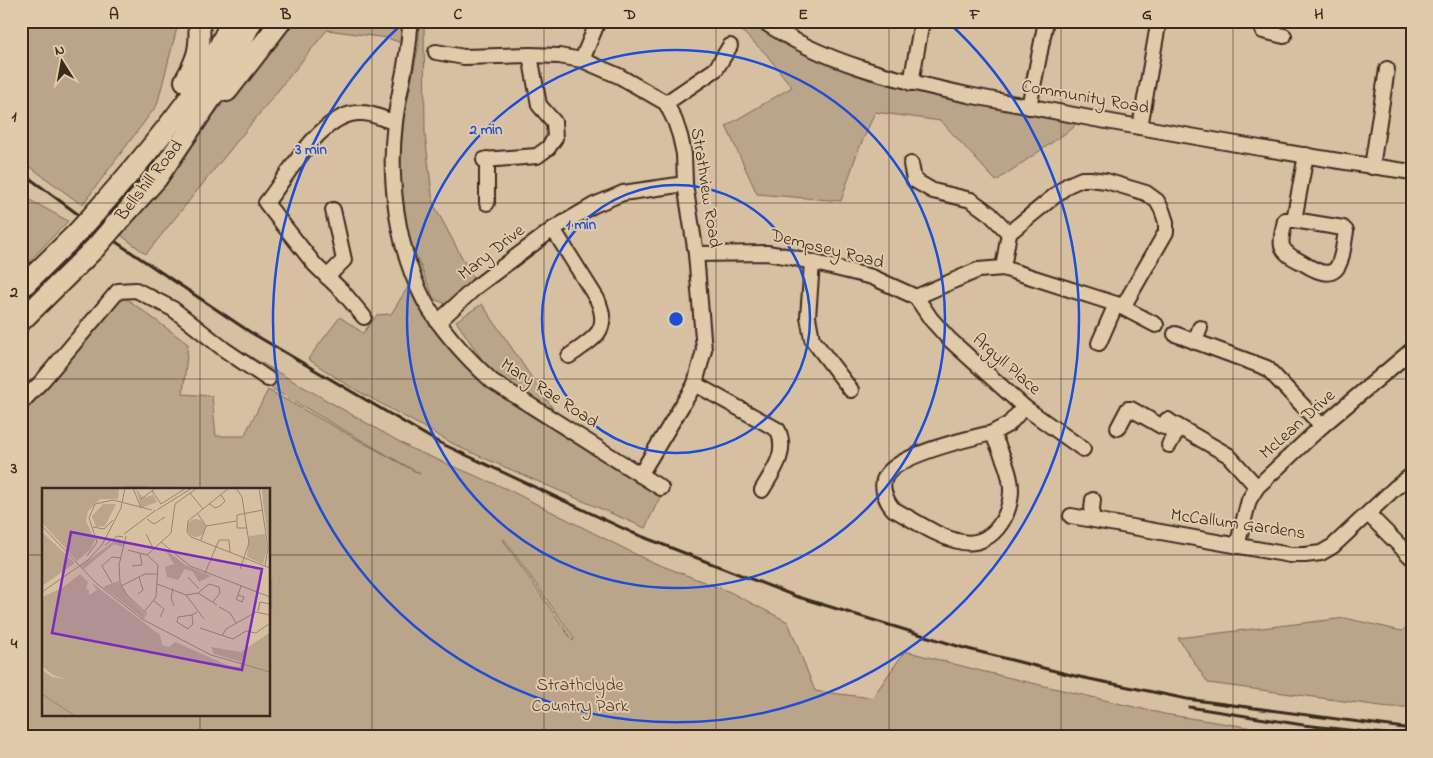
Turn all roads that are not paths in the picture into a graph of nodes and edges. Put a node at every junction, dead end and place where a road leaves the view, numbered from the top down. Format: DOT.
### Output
graph roads {
  1 [pos="199,21"];
  2 [pos="232,21"];
  3 [pos="252,21"];
  4 [pos="281,21"];
  5 [pos="410,21"];
  6 [pos="598,21"];
  7 [pos="763,21"];
  8 [pos="922,21"];
  9 [pos="1046,21"];
  10 [pos="1158,25"];
  11 [pos="783,27"];
  12 [pos="730,46"];
  13 [pos="436,52"];
  14 [pos="530,55"];
  15 [pos="582,60"];
  16 [pos="1387,69"];
  17 [pos="911,83"];
  18 [pos="666,103"];
  19 [pos="1029,107"];
  20 [pos="395,122"];
  21 [pos="1140,127"];
  22 [pos="148,152"];
  23 [pos="1306,156"];
  24 [pos="911,164"];
  25 [pos="1372,167"];
  26 [pos="1412,172"];
  27 [pos="157,178"];
  28 [pos="685,184"];
  29 [pos="487,203"];
  30 [pos="333,210"];
  31 [pos="1294,220"];
  32 [pos="553,230"];
  33 [pos="1009,233"];
  34 [pos="696,254"];
  35 [pos="812,263"];
  36 [pos="1003,268"];
  37 [pos="328,277"];
  38 [pos="21,288"];
  39 [pos="916,297"];
  40 [pos="1119,305"];
  41 [pos="364,317"];
  42 [pos="21,321"];
  43 [pos="438,322"];
  44 [pos="1156,325"];
  45 [pos="1200,328"];
  46 [pos="1175,334"];
  47 [pos="1195,342"];
  48 [pos="1099,343"];
  49 [pos="1412,350"];
  50 [pos="569,356"];
  51 [pos="268,379"];
  52 [pos="695,384"];
  53 [pos="851,390"];
  54 [pos="21,403"];
  55 [pos="1024,407"];
  56 [pos="1172,422"];
  57 [pos="1322,426"];
  58 [pos="1118,428"];
  59 [pos="992,433"];
  60 [pos="1169,445"];
  61 [pos="1083,449"];
  62 [pos="1412,474"];
  63 [pos="640,475"];
  64 [pos="1257,487"];
  65 [pos="661,488"];
  66 [pos="762,490"];
  67 [pos="1093,500"];
  68 [pos="1368,514"];
  69 [pos="1071,516"];
  70 [pos="1091,520"];
  71 [pos="1237,546"];
  72 [pos="1412,558"];
  1 -- 22 [label="highway"];
  2 -- 22 [label="highway, Bellshill Road"];
  3 -- 27 [label="highway, Bellshill Road"];
  4 -- 27 [label="highway"];
  5 -- 20 [label="street, Mary Rae Road"];
  6 -- 15 [label="street"];
  7 -- 11 [label="street, Community Road"];
  8 -- 17 [label="street"];
  9 -- 19 [label="street"];
  10 -- 21 [label="street"];
  11 -- 17 [label="street, Community Road"];
  12 -- 18 [label="street"];
  13 -- 14 [label="street"];
  14 -- 15 [label="street"];
  14 -- 29 [label="street"];
  15 -- 18 [label="street"];
  16 -- 25 [label="street"];
  17 -- 19 [label="street, Community Road"];
  18 -- 28 [label="street, Strathview Road"];
  19 -- 21 [label="street, Community Road"];
  20 -- 37 [label="street"];
  20 -- 43 [label="street, Mary Rae Road"];
  21 -- 23 [label="street, Community Road"];
  22 -- 38 [label="highway, Bellshill Road, bridge"];
  23 -- 25 [label="street, Community Road"];
  23 -- 31 [label="street"];
  24 -- 33 [label="street"];
  25 -- 26 [label="street, Community Road"];
  27 -- 42 [label="highway, Bellshill Road, bridge"];
  28 -- 32 [label="street, Mary Drive"];
  28 -- 34 [label="street, Strathview Road"];
  30 -- 37 [label="street"];
  31 -- 31 [label="street"];
  32 -- 43 [label="street, Mary Drive"];
  32 -- 50 [label="street"];
  33 -- 36 [label="street"];
  33 -- 40 [label="street"];
  34 -- 35 [label="street, Dempsey Road"];
  34 -- 52 [label="street, Strathview Road"];
  35 -- 39 [label="street, Dempsey Road"];
  35 -- 53 [label="street"];
  36 -- 39 [label="street"];
  36 -- 40 [label="street"];
  37 -- 41 [label="street"];
  39 -- 55 [label="street, Argyll Place"];
  40 -- 44 [label="street"];
  40 -- 48 [label="street"];
  43 -- 63 [label="street, Mary Rae Road"];
  45 -- 47 [label="street"];
  46 -- 47 [label="street"];
  47 -- 57 [label="street"];
  49 -- 57 [label="street, McLean Drive"];
  51 -- 54 [label="street"];
  52 -- 63 [label="street, Strathview Road"];
  52 -- 66 [label="street"];
  55 -- 59 [label="street"];
  55 -- 61 [label="street, Argyll Place"];
  56 -- 58 [label="street"];
  56 -- 60 [label="street"];
  56 -- 64 [label="street"];
  57 -- 64 [label="street, McLean Drive"];
  59 -- 59 [label="street"];
  62 -- 68 [label="street, McCallum Gardens"];
  63 -- 65 [label="street, Mary Rae Road"];
  64 -- 71 [label="street, McLean Drive"];
  67 -- 70 [label="street"];
  68 -- 71 [label="street, McCallum Gardens"];
  68 -- 72 [label="street"];
  69 -- 70 [label="street, McCallum Gardens"];
  70 -- 71 [label="street, McCallum Gardens"];
}
